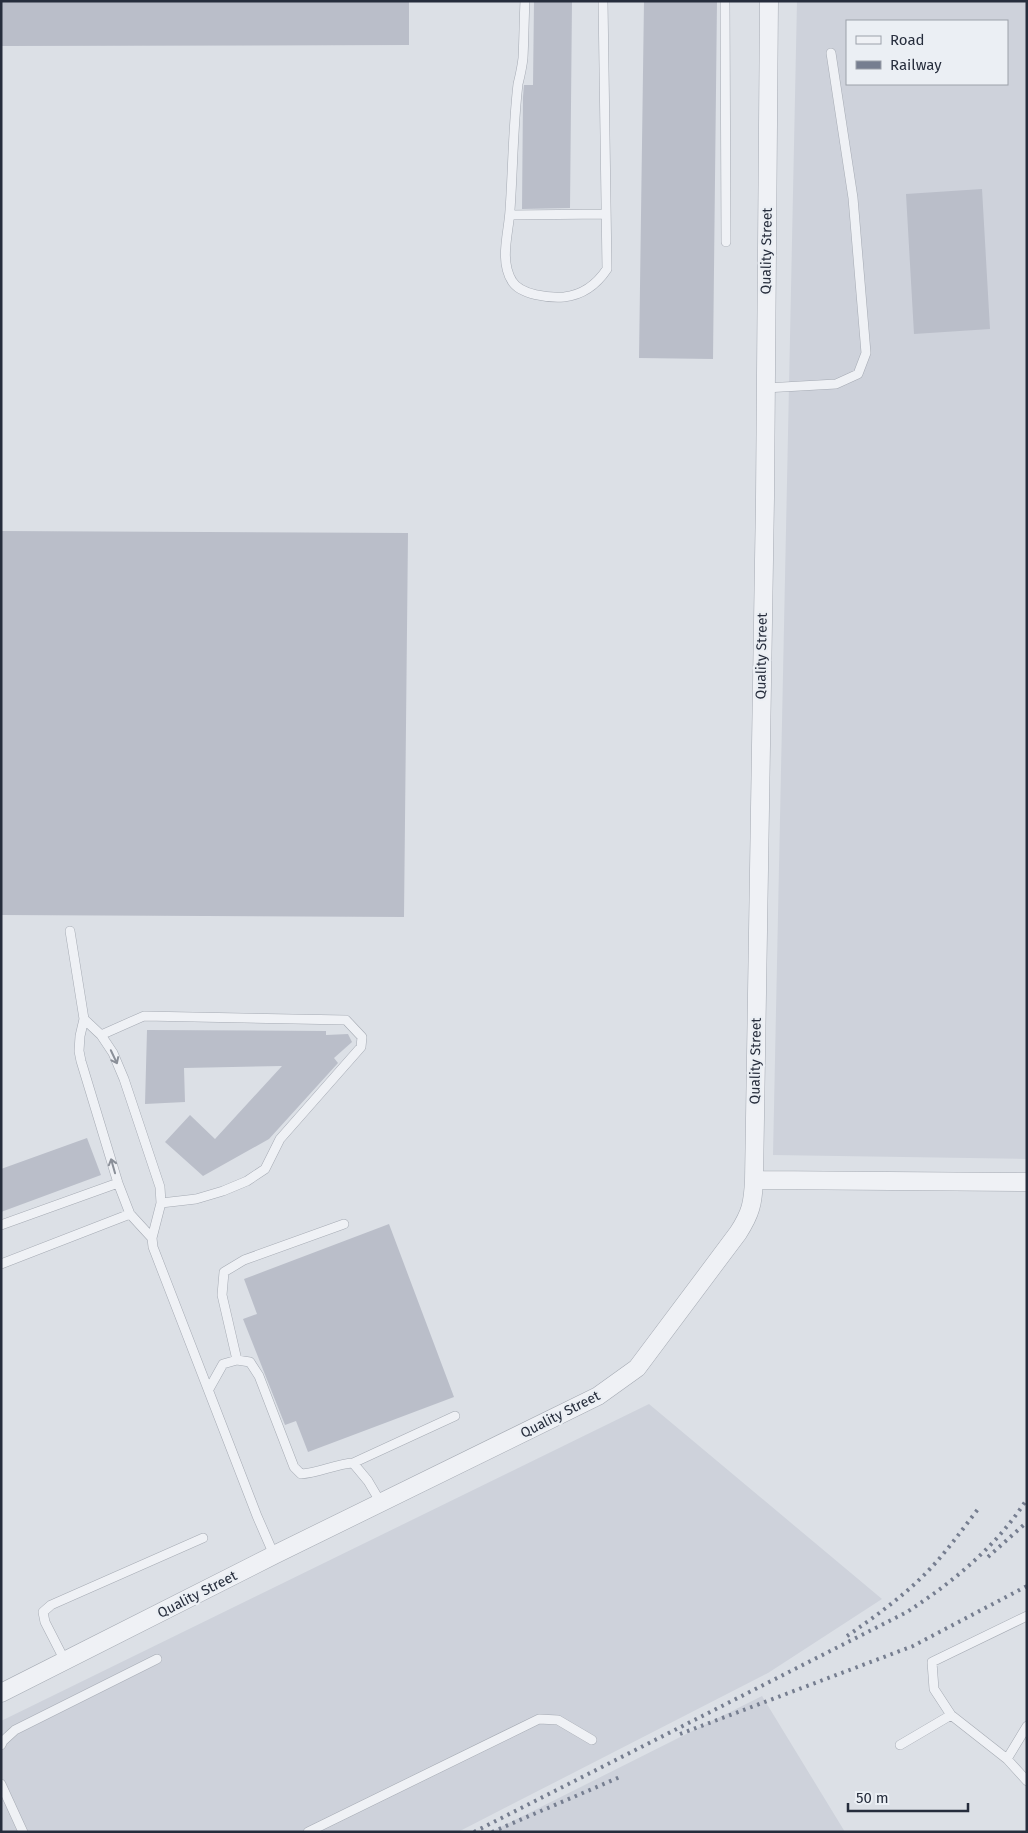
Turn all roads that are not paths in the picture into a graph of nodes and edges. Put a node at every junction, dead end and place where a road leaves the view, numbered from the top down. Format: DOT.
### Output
graph roads {
  1 [pos="525,1"];
  2 [pos="604,1"];
  3 [pos="725,1"];
  4 [pos="769,1"];
  5 [pos="831,53"];
  6 [pos="606,214"];
  7 [pos="510,215"];
  8 [pos="726,242"];
  9 [pos="765,388"];
  10 [pos="70,931"];
  11 [pos="84,1019"];
  12 [pos="100,1035"];
  13 [pos="754,1180"];
  14 [pos="1027,1182"];
  15 [pos="118,1183"];
  16 [pos="161,1203"];
  17 [pos="130,1214"];
  18 [pos="344,1224"];
  19 [pos="1,1225"];
  20 [pos="152,1238"];
  21 [pos="1,1264"];
  22 [pos="238,1360"];
  23 [pos="208,1389"];
  24 [pos="455,1416"];
  25 [pos="353,1463"];
  26 [pos="381,1503"];
  27 [pos="203,1538"];
  28 [pos="274,1555"];
  29 [pos="1027,1616"];
  30 [pos="157,1659"];
  31 [pos="65,1661"];
  32 [pos="1,1693"];
  33 [pos="951,1715"];
  34 [pos="1027,1726"];
  35 [pos="592,1740"];
  36 [pos="900,1744"];
  37 [pos="1,1745"];
  38 [pos="1007,1760"];
  39 [pos="1027,1781"];
  40 [pos="1,1784"];
  41 [pos="23,1832"];
  42 [pos="308,1832"];
  1 -- 7 [label="lane"];
  2 -- 6 [label="lane"];
  3 -- 8 [label="lane"];
  4 -- 9 [label="street, Quality Street"];
  5 -- 9 [label="lane"];
  6 -- 7 [label="lane"];
  6 -- 7 [label="lane"];
  9 -- 13 [label="street, Quality Street"];
  10 -- 11 [label="lane"];
  11 -- 12 [label="lane"];
  15 -- 11 [label="lane, one-way"];
  12 -- 16 [label="lane, one-way"];
  12 -- 16 [label="lane"];
  13 -- 14 [label="street"];
  13 -- 26 [label="street, Quality Street"];
  15 -- 17 [label="lane"];
  15 -- 19 [label="lane"];
  16 -- 20 [label="lane"];
  17 -- 20 [label="lane"];
  17 -- 21 [label="lane"];
  18 -- 22 [label="lane"];
  20 -- 23 [label="lane"];
  22 -- 23 [label="lane"];
  22 -- 25 [label="lane"];
  23 -- 28 [label="lane"];
  24 -- 25 [label="lane"];
  25 -- 26 [label="lane"];
  26 -- 28 [label="street, Quality Street"];
  27 -- 31 [label="lane"];
  28 -- 31 [label="street, Quality Street"];
  29 -- 33 [label="lane"];
  30 -- 37 [label="lane"];
  31 -- 32 [label="street, Quality Street"];
  33 -- 36 [label="lane"];
  33 -- 38 [label="lane"];
  34 -- 38 [label="lane"];
  35 -- 42 [label="lane"];
  38 -- 39 [label="lane"];
  40 -- 41 [label="lane"];
}
